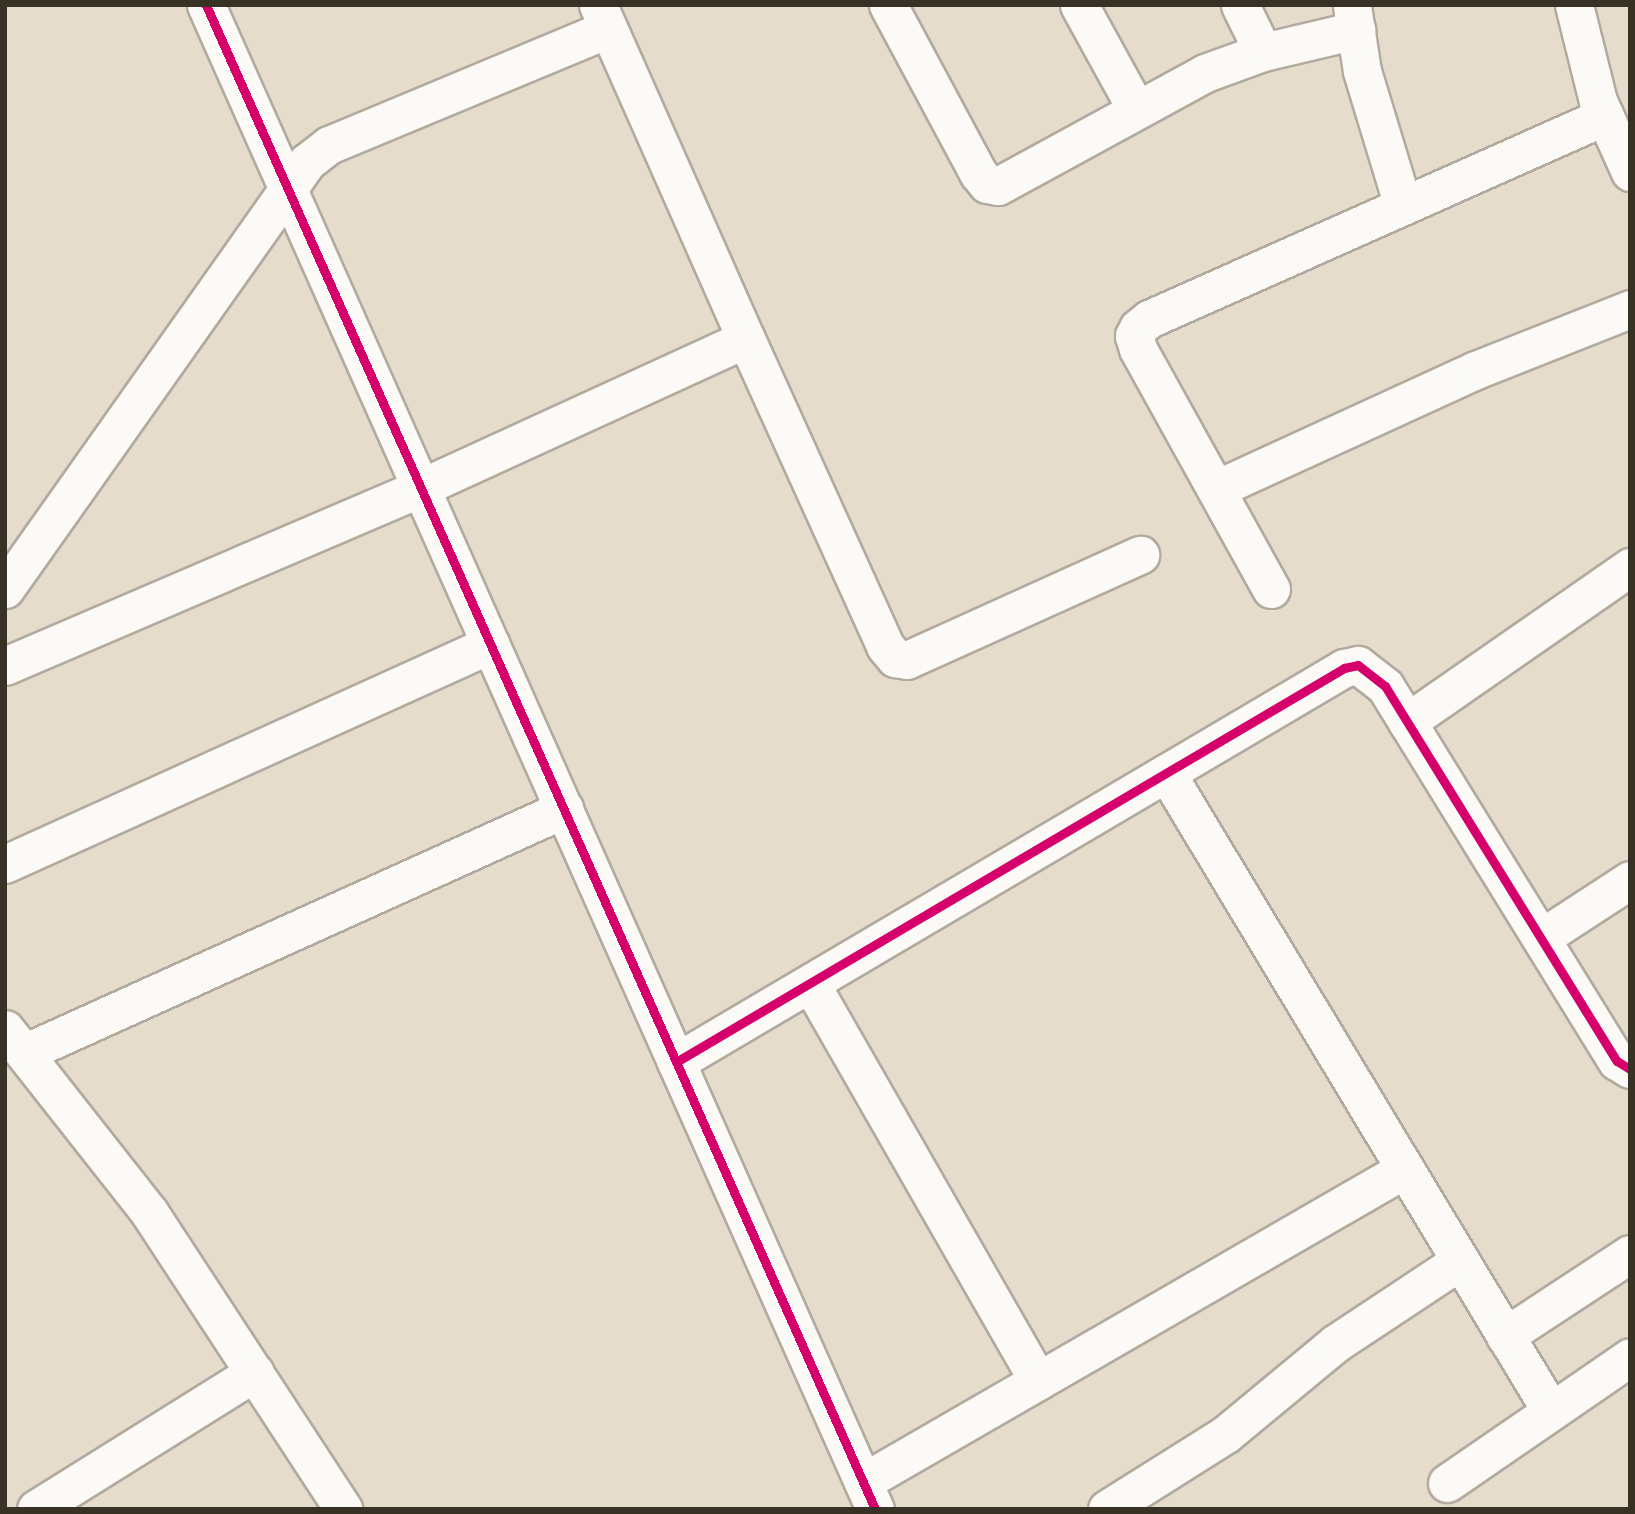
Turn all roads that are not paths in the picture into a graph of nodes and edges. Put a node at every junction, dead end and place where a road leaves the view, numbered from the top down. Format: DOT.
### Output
graph roads {
  1 [pos="206,5"];
  2 [pos="888,5"];
  3 [pos="1079,5"];
  4 [pos="1240,5"];
  5 [pos="1574,5"];
  6 [pos="603,17"];
  7 [pos="1354,18"];
  8 [pos="1263,52"];
  9 [pos="1135,107"];
  10 [pos="1605,116"];
  11 [pos="1629,167"];
  12 [pos="287,191"];
  13 [pos="1403,206"];
  14 [pos="1630,309"];
  15 [pos="746,339"];
  16 [pos="420,488"];
  17 [pos="1216,489"];
  18 [pos="1140,555"];
  19 [pos="1630,567"];
  20 [pos="5,589"];
  21 [pos="1271,589"];
  22 [pos="491,644"];
  23 [pos="5,666"];
  24 [pos="1407,722"];
  25 [pos="1167,774"];
  26 [pos="564,809"];
  27 [pos="5,864"];
  28 [pos="1630,880"];
  29 [pos="1541,938"];
  30 [pos="812,986"];
  31 [pos="15,1041"];
  32 [pos="676,1062"];
  33 [pos="1630,1069"];
  34 [pos="1405,1169"];
  35 [pos="1630,1254"];
  36 [pos="1461,1261"];
  37 [pos="1505,1336"];
  38 [pos="1630,1357"];
  39 [pos="255,1372"];
  40 [pos="1038,1381"];
  41 [pos="1551,1411"];
  42 [pos="1447,1483"];
  43 [pos="869,1495"];
  44 [pos="36,1509"];
  45 [pos="344,1509"];
  46 [pos="1107,1509"];
  1 -- 12 [label="street"];
  2 -- 9 [label="street"];
  3 -- 9 [label="street"];
  4 -- 8 [label="street"];
  5 -- 10 [label="street"];
  6 -- 12 [label="street"];
  6 -- 15 [label="street"];
  7 -- 8 [label="street"];
  7 -- 13 [label="street"];
  8 -- 9 [label="street"];
  10 -- 11 [label="street"];
  10 -- 13 [label="street"];
  12 -- 16 [label="street"];
  12 -- 20 [label="street"];
  13 -- 17 [label="street"];
  14 -- 17 [label="street"];
  15 -- 16 [label="street"];
  15 -- 18 [label="street"];
  16 -- 22 [label="street"];
  16 -- 23 [label="street"];
  17 -- 21 [label="street"];
  19 -- 24 [label="street"];
  22 -- 26 [label="street"];
  22 -- 27 [label="street"];
  24 -- 25 [label="street"];
  24 -- 29 [label="street"];
  25 -- 30 [label="street"];
  25 -- 34 [label="street"];
  26 -- 31 [label="street"];
  26 -- 32 [label="street"];
  28 -- 29 [label="street"];
  29 -- 33 [label="street"];
  30 -- 32 [label="street"];
  30 -- 40 [label="street"];
  31 -- 39 [label="street"];
  32 -- 43 [label="street"];
  34 -- 36 [label="street"];
  34 -- 40 [label="street"];
  35 -- 37 [label="street"];
  36 -- 37 [label="street"];
  36 -- 46 [label="street"];
  37 -- 41 [label="street"];
  38 -- 41 [label="street"];
  39 -- 44 [label="street"];
  39 -- 45 [label="street"];
  40 -- 43 [label="street"];
  41 -- 42 [label="street"];
}
